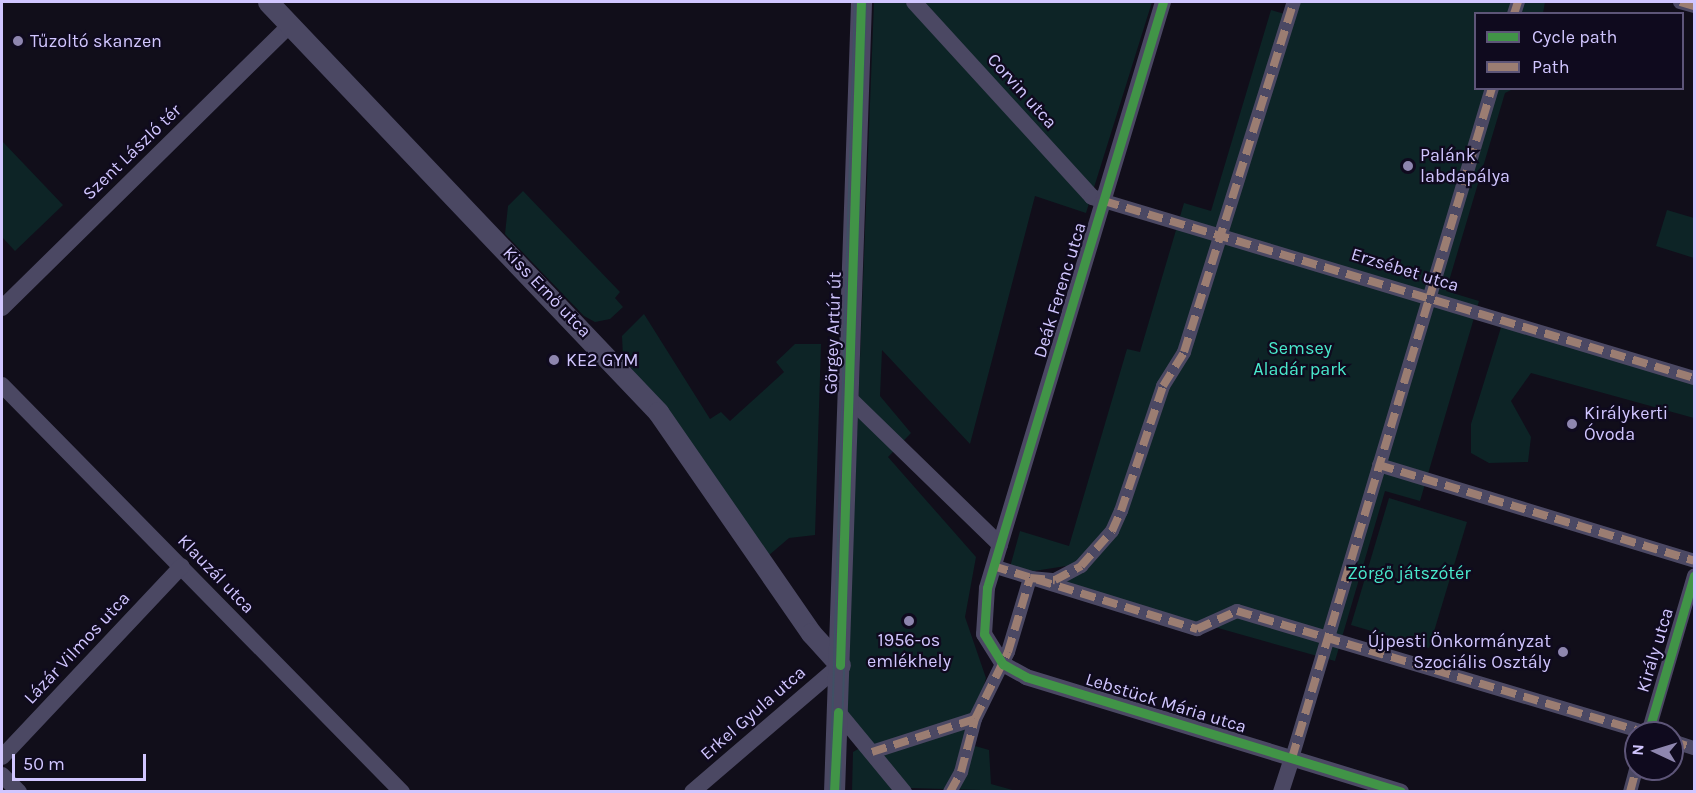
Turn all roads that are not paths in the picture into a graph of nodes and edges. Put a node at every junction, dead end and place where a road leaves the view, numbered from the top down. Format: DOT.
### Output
graph roads {
  1 [pos="268,2"];
  2 [pos="861,2"];
  3 [pos="914,2"];
  4 [pos="1163,2"];
  5 [pos="1294,2"];
  6 [pos="1680,2"];
  7 [pos="1695,6"];
  8 [pos="290,25"];
  9 [pos="1491,90"];
  10 [pos="1104,201"];
  11 [pos="1221,236"];
  12 [pos="1430,296"];
  13 [pos="2,308"];
  14 [pos="1695,378"];
  15 [pos="2,385"];
  16 [pos="848,397"];
  17 [pos="1379,465"];
  18 [pos="1000,545"];
  19 [pos="1695,561"];
  20 [pos="182,566"];
  21 [pos="993,566"];
  22 [pos="1695,576"];
  23 [pos="1030,578"];
  24 [pos="1328,639"];
  25 [pos="1003,664"];
  26 [pos="840,665"];
  27 [pos="838,712"];
  28 [pos="975,719"];
  29 [pos="1652,721"];
  30 [pos="1624,726"];
  31 [pos="872,752"];
  32 [pos="2,757"];
  33 [pos="1292,758"];
  34 [pos="2,775"];
  35 [pos="19,792"];
  36 [pos="402,792"];
  37 [pos="692,792"];
  38 [pos="834,792"];
  39 [pos="904,792"];
  40 [pos="950,792"];
  41 [pos="1281,792"];
  42 [pos="1401,792"];
  1 -- 8 [label="street, Kiss Ernő utca"];
  2 -- 16 [label="street, Görgey Artúr út"];
  3 -- 10 [label="street, Corvin utca"];
  4 -- 10 [label="street, Deák Ferenc utca"];
  5 -- 11 [label="street"];
  6 -- 7 [label="street"];
  8 -- 13 [label="street, Szent László tér"];
  8 -- 26 [label="street, Kiss Ernő utca"];
  9 -- 12 [label="street"];
  10 -- 11 [label="street, Erzsébet utca"];
  10 -- 18 [label="street, Deák Ferenc utca"];
  11 -- 12 [label="street, Erzsébet utca"];
  11 -- 23 [label="street"];
  12 -- 14 [label="street, Erzsébet utca"];
  12 -- 17 [label="street"];
  15 -- 20 [label="street, Klauzál utca"];
  16 -- 18 [label="street"];
  16 -- 26 [label="street, Görgey Artúr út"];
  17 -- 19 [label="street"];
  17 -- 24 [label="street"];
  18 -- 21 [label="street, Deák Ferenc utca"];
  20 -- 32 [label="street, Lázár Vilmos utca"];
  20 -- 36 [label="street, Klauzál utca"];
  21 -- 23 [label="street"];
  21 -- 25 [label="street, Deák Ferenc utca"];
  22 -- 29 [label="street, Király utca"];
  23 -- 24 [label="street"];
  23 -- 25 [label="street"];
  24 -- 30 [label="street"];
  24 -- 33 [label="street"];
  25 -- 28 [label="street"];
  25 -- 33 [label="street, Lebstück Mária utca"];
  26 -- 27 [label="street, Görgey Artúr út"];
  26 -- 37 [label="street, Erkel Gyula utca"];
  27 -- 31 [label="street"];
  27 -- 38 [label="street, Görgey Artúr út"];
  28 -- 31 [label="street"];
  28 -- 40 [label="street"];
  31 -- 39 [label="street"];
  33 -- 41 [label="street"];
  33 -- 42 [label="street, Lebstück Mária utca"];
  34 -- 35 [label="street"];
}
